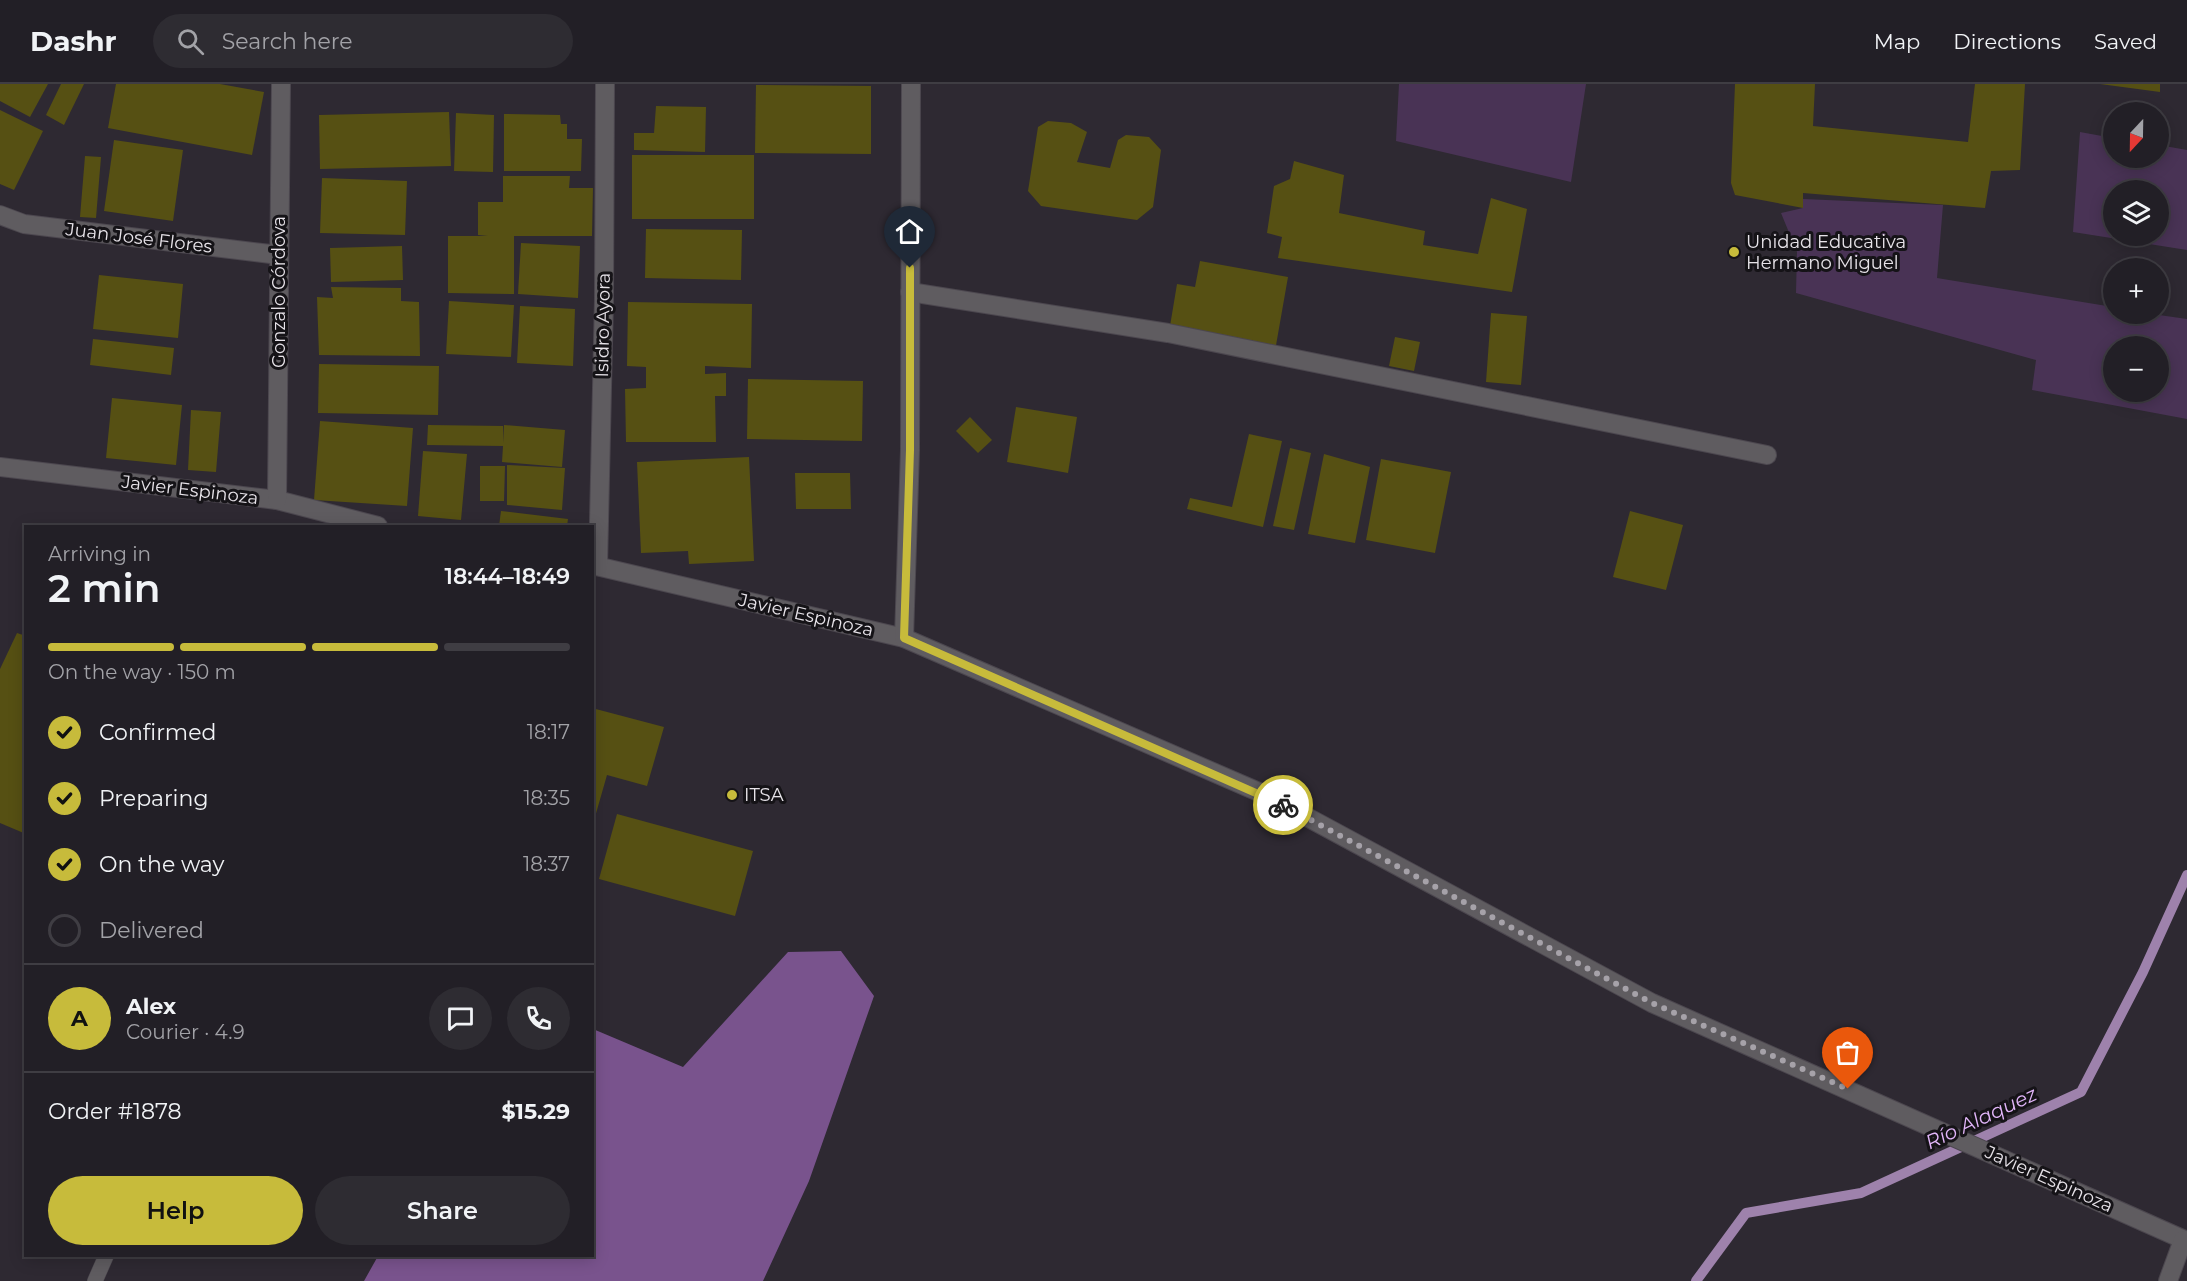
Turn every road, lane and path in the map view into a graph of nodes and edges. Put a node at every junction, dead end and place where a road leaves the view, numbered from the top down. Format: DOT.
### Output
graph roads {
  1 [pos="281,84"];
  2 [pos="605,84"];
  3 [pos="911,84"];
  4 [pos="0,215"];
  5 [pos="279,255"];
  6 [pos="909,292"];
  7 [pos="1767,455"];
  8 [pos="0,467"];
  9 [pos="277,500"];
  10 [pos="374,525"];
  11 [pos="595,566"];
  12 [pos="904,638"];
  13 [pos="2185,1240"];
  14 [pos="106,1257"];
  15 [pos="95,1281"];
  16 [pos="2168,1281"];
  1 -- 5 [label="street, Gonzalo Córdova"];
  2 -- 11 [label="street, Isidro Ayora"];
  3 -- 6 [label="street"];
  4 -- 5 [label="street, Juan José Flores"];
  5 -- 9 [label="street, Gonzalo Córdova"];
  6 -- 7 [label="street"];
  6 -- 12 [label="street"];
  8 -- 9 [label="street, Javier Espinoza"];
  9 -- 10 [label="street, Javier Espinoza"];
  11 -- 12 [label="street, Javier Espinoza"];
  12 -- 13 [label="street, Javier Espinoza"];
  13 -- 16 [label="street"];
  14 -- 15 [label="lane"];
}
